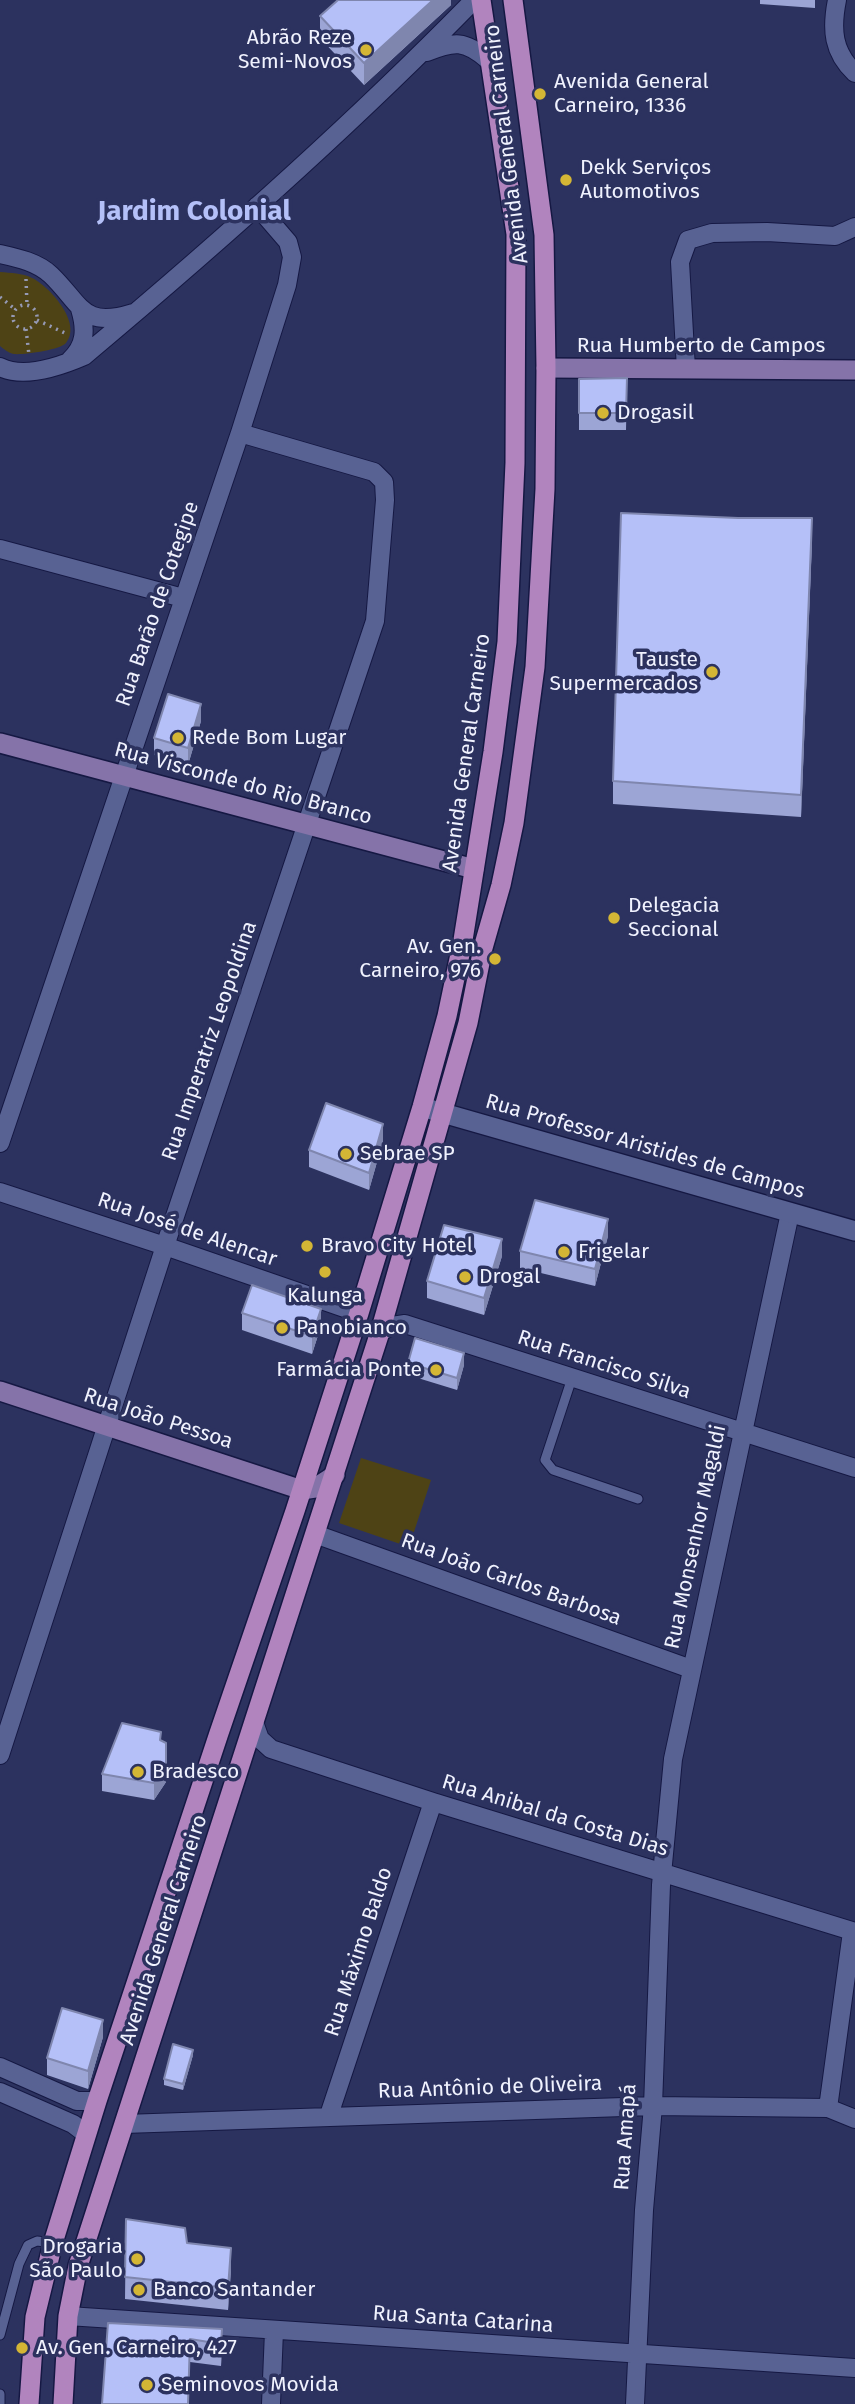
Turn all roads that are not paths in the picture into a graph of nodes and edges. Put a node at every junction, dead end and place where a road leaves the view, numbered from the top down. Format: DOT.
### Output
graph roads {
  1 [pos="474,0"];
  2 [pos="481,0"];
  3 [pos="513,0"];
  4 [pos="836,1"];
  5 [pos="420,55"];
  6 [pos="488,60"];
  7 [pos="855,73"];
  8 [pos="257,206"];
  9 [pos="855,227"];
  10 [pos="516,234"];
  11 [pos="0,254"];
  12 [pos="80,309"];
  13 [pos="136,312"];
  14 [pos="65,364"];
  15 [pos="0,368"];
  16 [pos="546,368"];
  17 [pos="686,369"];
  18 [pos="855,370"];
  19 [pos="240,433"];
  20 [pos="0,549"];
  21 [pos="183,598"];
  22 [pos="0,743"];
  23 [pos="124,776"];
  24 [pos="307,825"];
  25 [pos="474,869"];
  26 [pos="422,1107"];
  27 [pos="444,1113"];
  28 [pos="0,1143"];
  29 [pos="0,1192"];
  30 [pos="790,1213"];
  31 [pos="855,1231"];
  32 [pos="165,1246"];
  33 [pos="359,1313"];
  34 [pos="380,1332"];
  35 [pos="572,1378"];
  36 [pos="0,1391"];
  37 [pos="107,1426"];
  38 [pos="742,1433"];
  39 [pos="855,1468"];
  40 [pos="334,1475"];
  41 [pos="302,1490"];
  42 [pos="638,1499"];
  43 [pos="316,1534"];
  44 [pos="691,1669"];
  45 [pos="255,1725"];
  46 [pos="0,1755"];
  47 [pos="433,1802"];
  48 [pos="661,1874"];
  49 [pos="854,1932"];
  50 [pos="0,2067"];
  51 [pos="0,2092"];
  52 [pos="97,2101"];
  53 [pos="653,2106"];
  54 [pos="828,2108"];
  55 [pos="329,2115"];
  56 [pos="855,2119"];
  57 [pos="124,2124"];
  58 [pos="86,2134"];
  59 [pos="53,2243"];
  60 [pos="68,2316"];
  61 [pos="274,2331"];
  62 [pos="0,2335"];
  63 [pos="637,2354"];
  64 [pos="855,2368"];
  65 [pos="0,2393"];
  66 [pos="0,2404"];
  67 [pos="29,2404"];
  68 [pos="63,2404"];
  69 [pos="271,2404"];
  70 [pos="635,2404"];
  1 -- 5 [label="street"];
  2 -- 6 [label="main road, Avenida General Carneiro"];
  3 -- 16 [label="main road, Avenida General Carneiro"];
  4 -- 7 [label="street"];
  5 -- 6 [label="street"];
  5 -- 8 [label="street"];
  6 -- 10 [label="main road, Avenida General Carneiro"];
  8 -- 13 [label="street"];
  8 -- 19 [label="street, Rua Barão de Cotegipe"];
  9 -- 17 [label="street"];
  10 -- 16 [label="main road"];
  10 -- 25 [label="main road, Avenida General Carneiro"];
  11 -- 12 [label="street"];
  12 -- 13 [label="street"];
  12 -- 14 [label="street"];
  13 -- 14 [label="street"];
  14 -- 15 [label="street"];
  16 -- 17 [label="main road, Rua Humberto de Campos"];
  16 -- 27 [label="main road, Avenida General Carneiro"];
  17 -- 18 [label="main road, Rua Humberto de Campos"];
  19 -- 21 [label="street, Rua Barão de Cotegipe"];
  19 -- 24 [label="street, Rua Imperatriz Leopoldina"];
  20 -- 21 [label="street"];
  21 -- 23 [label="street, Rua Barão de Cotegipe"];
  22 -- 23 [label="main road, Rua Visconde do Rio Branco"];
  23 -- 24 [label="main road, Rua Visconde do Rio Branco"];
  23 -- 28 [label="street, Rua Barão de Cotegipe"];
  24 -- 25 [label="main road, Rua Visconde do Rio Branco"];
  24 -- 32 [label="street, Rua Imperatriz Leopoldina"];
  25 -- 26 [label="main road, Avenida General Carneiro"];
  26 -- 27 [label="street, Rua Professor Aristides de Campos"];
  26 -- 33 [label="main road, Avenida General Carneiro"];
  27 -- 30 [label="street, Rua Professor Aristides de Campos"];
  27 -- 34 [label="main road, Avenida General Carneiro"];
  29 -- 32 [label="street, Rua José de Alencar"];
  30 -- 31 [label="street, Rua Professor Aristides de Campos"];
  30 -- 38 [label="street, Rua Monsenhor Magaldi"];
  32 -- 33 [label="street, Rua José de Alencar"];
  32 -- 37 [label="street, Rua Imperatriz Leopoldina"];
  33 -- 41 [label="main road, Avenida General Carneiro"];
  34 -- 35 [label="street, Rua Francisco Silva"];
  34 -- 40 [label="main road, Avenida General Carneiro"];
  35 -- 38 [label="street, Rua Francisco Silva"];
  35 -- 42 [label="lane"];
  36 -- 37 [label="main road, Rua João Pessoa"];
  37 -- 41 [label="main road, Rua João Pessoa"];
  37 -- 46 [label="street, Rua Imperatriz Leopoldina"];
  38 -- 39 [label="street, Rua Francisco Silva"];
  38 -- 44 [label="street, Rua Monsenhor Magaldi"];
  40 -- 41 [label="main road"];
  40 -- 43 [label="main road, Avenida General Carneiro"];
  41 -- 52 [label="main road, Avenida General Carneiro"];
  43 -- 44 [label="street, Rua João Carlos Barbosa"];
  43 -- 45 [label="main road, Avenida General Carneiro"];
  44 -- 48 [label="street, Rua Monsenhor Magaldi"];
  45 -- 47 [label="street, Rua Anibal da Costa Dias"];
  45 -- 57 [label="main road, Avenida General Carneiro"];
  47 -- 48 [label="street, Rua Anibal da Costa Dias"];
  47 -- 55 [label="street, Rua Máximo Baldo"];
  48 -- 49 [label="street, Rua Anibal da Costa Dias"];
  48 -- 53 [label="street, Rua Amapá"];
  49 -- 54 [label="street"];
  50 -- 52 [label="street"];
  51 -- 58 [label="street"];
  52 -- 58 [label="main road, Avenida General Carneiro"];
  53 -- 54 [label="street, Rua Antônio de Oliveira"];
  53 -- 55 [label="street, Rua Antônio de Oliveira"];
  53 -- 63 [label="street, Rua Amapá"];
  54 -- 56 [label="street, Rua Antônio de Oliveira"];
  55 -- 57 [label="street, Rua Antônio de Oliveira"];
  57 -- 60 [label="main road, Avenida General Carneiro"];
  58 -- 59 [label="main road, Avenida General Carneiro"];
  59 -- 62 [label="lane"];
  59 -- 67 [label="main road, Avenida General Carneiro"];
  60 -- 61 [label="street, Rua Santa Catarina"];
  60 -- 68 [label="main road, Avenida General Carneiro"];
  61 -- 63 [label="street, Rua Santa Catarina"];
  61 -- 69 [label="street"];
  63 -- 64 [label="street, Rua Santa Catarina"];
  63 -- 70 [label="street, Rua Amapá"];
  65 -- 66 [label="lane"];
}
